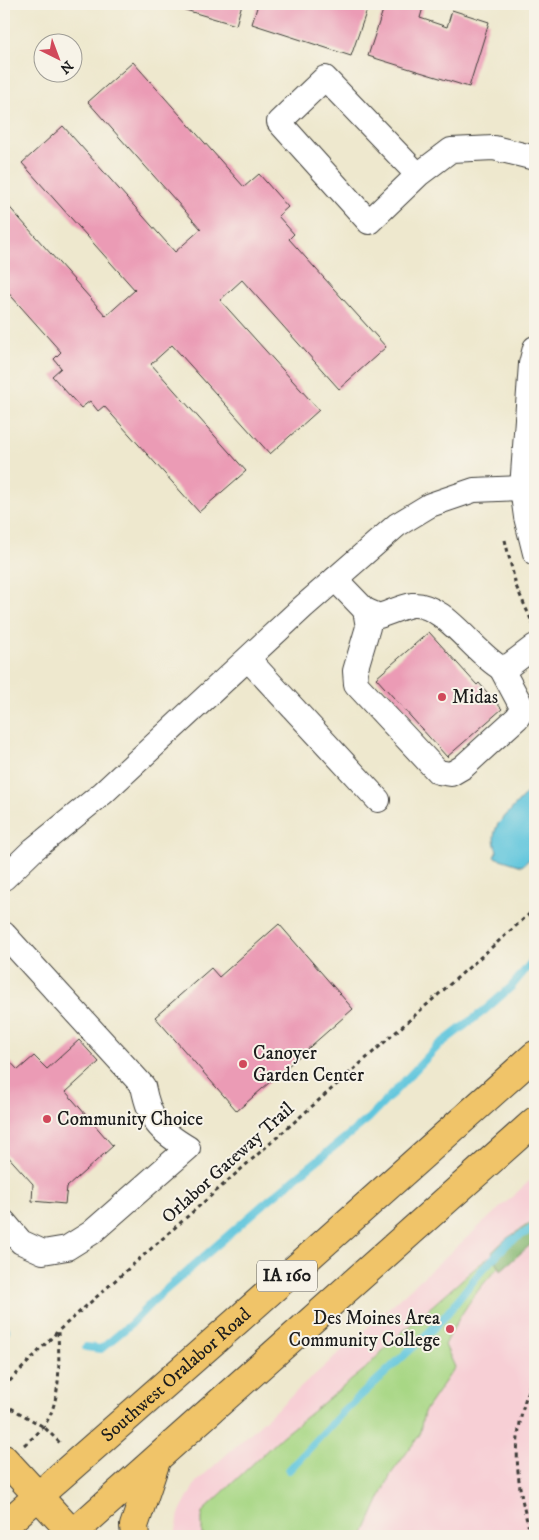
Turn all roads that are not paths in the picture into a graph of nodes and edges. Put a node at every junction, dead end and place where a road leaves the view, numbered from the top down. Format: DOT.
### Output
graph roads {
  1 [pos="535,158"];
  2 [pos="418,175"];
  3 [pos="535,348"];
  4 [pos="522,488"];
  5 [pos="535,553"];
  6 [pos="335,579"];
  7 [pos="365,610"];
  8 [pos="535,646"];
  9 [pos="248,659"];
  10 [pos="501,668"];
  11 [pos="378,800"];
  12 [pos="4,878"];
  13 [pos="8,946"];
  14 [pos="535,1055"];
  15 [pos="535,1121"];
  16 [pos="4,1222"];
  17 [pos="4,1459"];
  18 [pos="155,1462"];
  19 [pos="38,1496"];
  20 [pos="10,1521"];
  21 [pos="73,1535"];
  22 [pos="136,1536"];
  1 -- 2 [label="street"];
  2 -- 2 [label="street"];
  3 -- 4 [label="street"];
  4 -- 5 [label="street"];
  4 -- 6 [label="street"];
  6 -- 7 [label="street"];
  6 -- 9 [label="street"];
  7 -- 10 [label="street"];
  7 -- 10 [label="street"];
  8 -- 10 [label="street"];
  9 -- 11 [label="street"];
  9 -- 12 [label="street"];
  13 -- 16 [label="street"];
  14 -- 19 [label="main road, Southwest Oralabor Road / IA 160"];
  15 -- 18 [label="main road, IA 160"];
  17 -- 19 [label="main road"];
  18 -- 21 [label="main road, IA 160"];
  18 -- 22 [label="main road"];
  19 -- 20 [label="main road, Southwest Oralabor Road / IA 160"];
  19 -- 21 [label="main road"];
}
